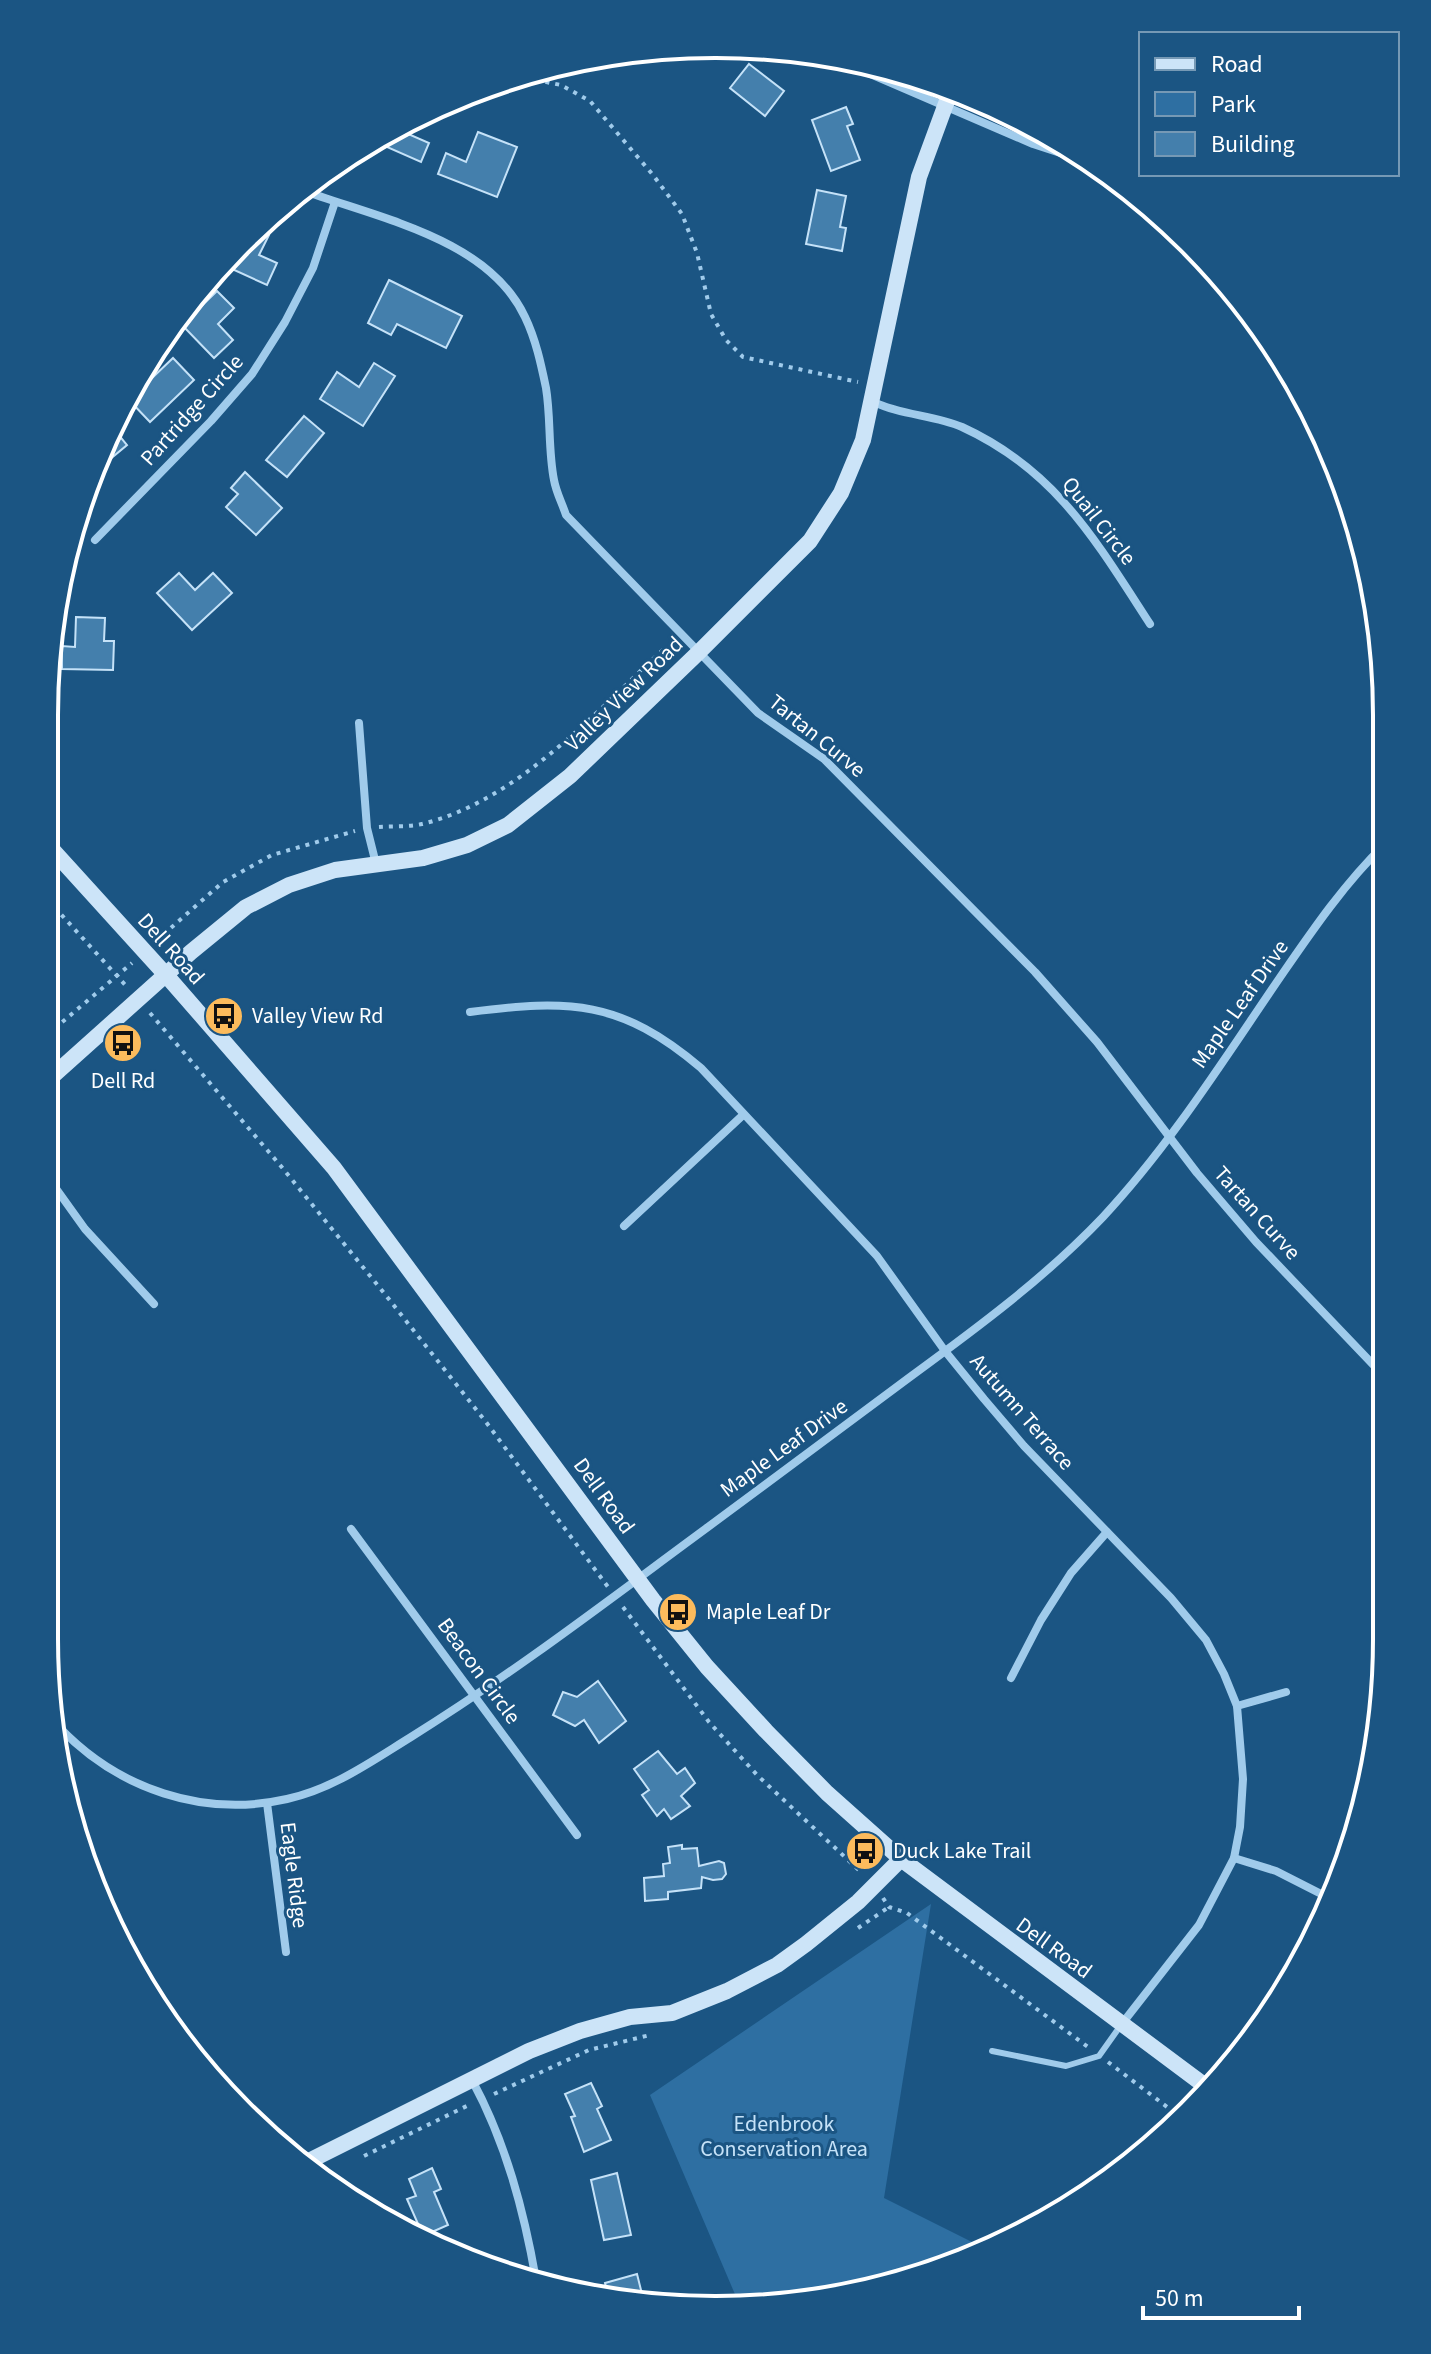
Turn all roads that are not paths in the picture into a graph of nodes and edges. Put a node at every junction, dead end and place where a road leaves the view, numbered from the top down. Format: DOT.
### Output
graph roads {
  1 [pos="881,79"];
  2 [pos="947,101"];
  3 [pos="945,107"];
  4 [pos="1049,149"];
  5 [pos="314,195"];
  6 [pos="335,202"];
  7 [pos="875,394"];
  8 [pos="95,540"];
  9 [pos="1150,624"];
  10 [pos="699,652"];
  11 [pos="359,723"];
  12 [pos="58,856"];
  13 [pos="1373,857"];
  14 [pos="376,864"];
  15 [pos="166,975"];
  16 [pos="470,1012"];
  17 [pos="58,1071"];
  18 [pos="743,1115"];
  19 [pos="1169,1135"];
  20 [pos="58,1191"];
  21 [pos="624,1226"];
  22 [pos="154,1304"];
  23 [pos="945,1351"];
  24 [pos="1373,1365"];
  25 [pos="351,1529"];
  26 [pos="1107,1532"];
  27 [pos="638,1579"];
  28 [pos="1011,1678"];
  29 [pos="1286,1692"];
  30 [pos="476,1697"];
  31 [pos="1237,1706"];
  32 [pos="66,1734"];
  33 [pos="267,1803"];
  34 [pos="577,1835"];
  35 [pos="1234,1858"];
  36 [pos="901,1859"];
  37 [pos="1321,1894"];
  38 [pos="286,1952"];
  39 [pos="1121,2025"];
  40 [pos="992,2051"];
  41 [pos="472,2080"];
  42 [pos="1200,2082"];
  43 [pos="314,2159"];
  44 [pos="534,2270"];
  1 -- 3 [label="street"];
  2 -- 3 [label="street, Valley View Road"];
  3 -- 4 [label="street"];
  3 -- 7 [label="street, Valley View Road"];
  5 -- 6 [label="street, Tartan Curve"];
  6 -- 8 [label="street, Partridge Circle"];
  6 -- 10 [label="street, Tartan Curve"];
  7 -- 9 [label="street, Quail Circle"];
  7 -- 10 [label="street, Valley View Road"];
  10 -- 14 [label="street, Valley View Road"];
  10 -- 19 [label="street, Tartan Curve"];
  11 -- 14 [label="street"];
  12 -- 15 [label="street, Dell Road"];
  13 -- 19 [label="street, Maple Leaf Drive"];
  14 -- 15 [label="street, Valley View Road"];
  15 -- 17 [label="street, Valley View Road"];
  15 -- 27 [label="street, Dell Road"];
  16 -- 18 [label="street, Autumn Terrace"];
  18 -- 21 [label="street"];
  18 -- 23 [label="street, Autumn Terrace"];
  19 -- 23 [label="street, Maple Leaf Drive"];
  19 -- 24 [label="street, Tartan Curve"];
  20 -- 22 [label="street"];
  23 -- 26 [label="street, Autumn Terrace"];
  23 -- 27 [label="street, Maple Leaf Drive"];
  25 -- 30 [label="street, Beacon Circle"];
  26 -- 28 [label="street"];
  26 -- 31 [label="street, Autumn Terrace"];
  27 -- 30 [label="street, Maple Leaf Drive"];
  27 -- 36 [label="street, Dell Road"];
  29 -- 31 [label="street"];
  30 -- 33 [label="street, Maple Leaf Drive"];
  30 -- 34 [label="street, Beacon Circle"];
  31 -- 35 [label="street, Autumn Terrace"];
  32 -- 33 [label="street, Maple Leaf Drive"];
  33 -- 38 [label="street, Eagle Ridge"];
  35 -- 37 [label="street"];
  35 -- 39 [label="street, Autumn Terrace"];
  36 -- 39 [label="street, Dell Road"];
  36 -- 41 [label="street"];
  39 -- 40 [label="lane"];
  39 -- 42 [label="street, Dell Road"];
  41 -- 43 [label="street"];
  41 -- 44 [label="street"];
}
